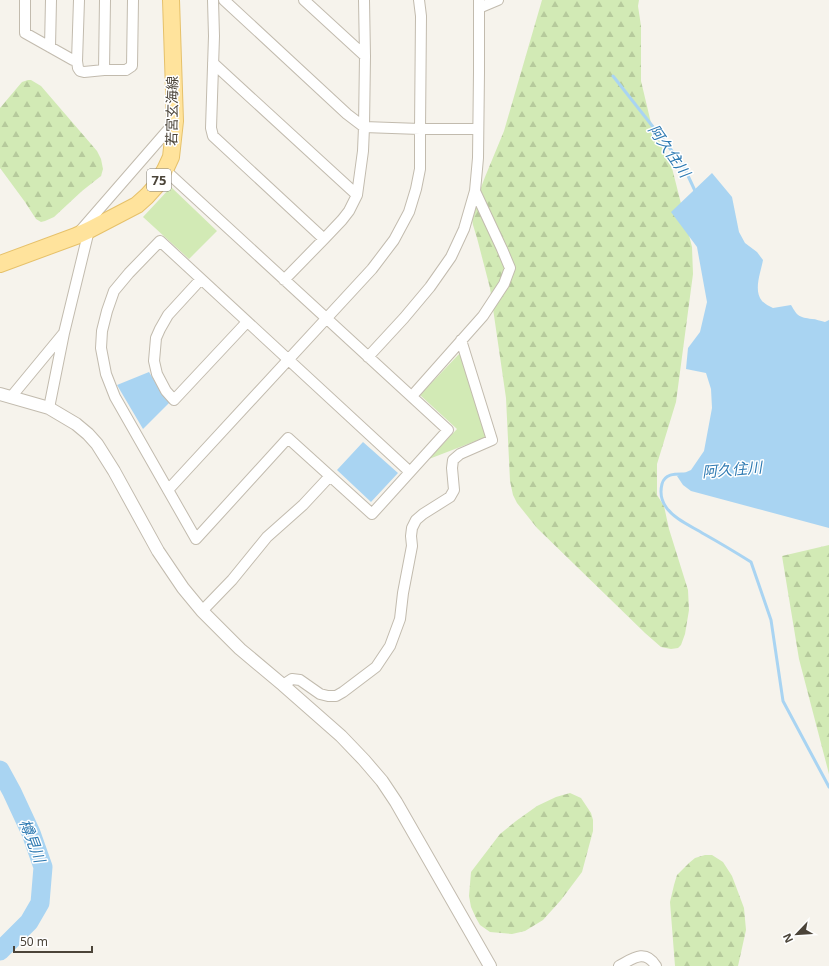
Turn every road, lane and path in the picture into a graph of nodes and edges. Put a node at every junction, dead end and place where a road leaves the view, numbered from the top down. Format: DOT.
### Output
graph roads {
  1 [pos="26,0"];
  2 [pos="51,0"];
  3 [pos="79,0"];
  4 [pos="105,0"];
  5 [pos="133,0"];
  6 [pos="171,0"];
  7 [pos="214,0"];
  8 [pos="224,0"];
  9 [pos="304,0"];
  10 [pos="364,0"];
  11 [pos="420,0"];
  12 [pos="498,0"];
  13 [pos="479,4"];
  14 [pos="50,47"];
  15 [pos="365,56"];
  16 [pos="77,61"];
  17 [pos="213,63"];
  18 [pos="104,70"];
  19 [pos="175,121"];
  20 [pos="364,127"];
  21 [pos="420,128"];
  22 [pos="478,129"];
  23 [pos="165,170"];
  24 [pos="475,192"];
  25 [pos="357,195"];
  26 [pos="83,233"];
  27 [pos="324,239"];
  28 [pos="0,264"];
  29 [pos="201,279"];
  30 [pos="284,280"];
  31 [pos="326,318"];
  32 [pos="247,322"];
  33 [pos="64,333"];
  34 [pos="461,340"];
  35 [pos="368,357"];
  36 [pos="288,360"];
  37 [pos="5,395"];
  38 [pos="412,396"];
  39 [pos="49,408"];
  40 [pos="410,472"];
  41 [pos="330,476"];
  42 [pos="168,490"];
  43 [pos="202,611"];
  44 [pos="283,685"];
  45 [pos="490,966"];
  46 [pos="619,966"];
  47 [pos="656,966"];
  1 -- 14 [label="street"];
  2 -- 14 [label="street"];
  3 -- 16 [label="street"];
  4 -- 18 [label="street"];
  5 -- 18 [label="street"];
  6 -- 19 [label="main road, 若宮玄海線 / 75"];
  7 -- 17 [label="street"];
  8 -- 20 [label="street"];
  9 -- 15 [label="street"];
  10 -- 15 [label="street"];
  11 -- 21 [label="street"];
  12 -- 13 [label="street"];
  13 -- 22 [label="street"];
  14 -- 16 [label="street"];
  15 -- 20 [label="street"];
  16 -- 18 [label="street"];
  17 -- 25 [label="street"];
  17 -- 27 [label="street"];
  19 -- 23 [label="main road, 若宮玄海線 / 75"];
  19 -- 26 [label="street"];
  20 -- 21 [label="street"];
  20 -- 25 [label="street"];
  21 -- 22 [label="street"];
  21 -- 31 [label="street"];
  22 -- 24 [label="street"];
  23 -- 26 [label="main road, 若宮玄海線 / 75"];
  23 -- 30 [label="street"];
  24 -- 34 [label="street"];
  24 -- 35 [label="street"];
  25 -- 27 [label="street"];
  26 -- 28 [label="main road, 若宮玄海線 / 75"];
  26 -- 33 [label="street"];
  27 -- 30 [label="street"];
  29 -- 32 [label="street"];
  29 -- 32 [label="street"];
  29 -- 42 [label="street"];
  30 -- 31 [label="street"];
  31 -- 35 [label="street"];
  31 -- 36 [label="street"];
  32 -- 36 [label="street"];
  33 -- 37 [label="street"];
  33 -- 39 [label="street"];
  34 -- 38 [label="street"];
  34 -- 44 [label="street"];
  35 -- 38 [label="street"];
  36 -- 40 [label="street"];
  36 -- 42 [label="street"];
  37 -- 39 [label="street"];
  38 -- 40 [label="street"];
  39 -- 43 [label="street"];
  40 -- 41 [label="street"];
  41 -- 42 [label="street"];
  41 -- 43 [label="street"];
  43 -- 44 [label="street"];
  44 -- 45 [label="street"];
  46 -- 47 [label="street"];
}
